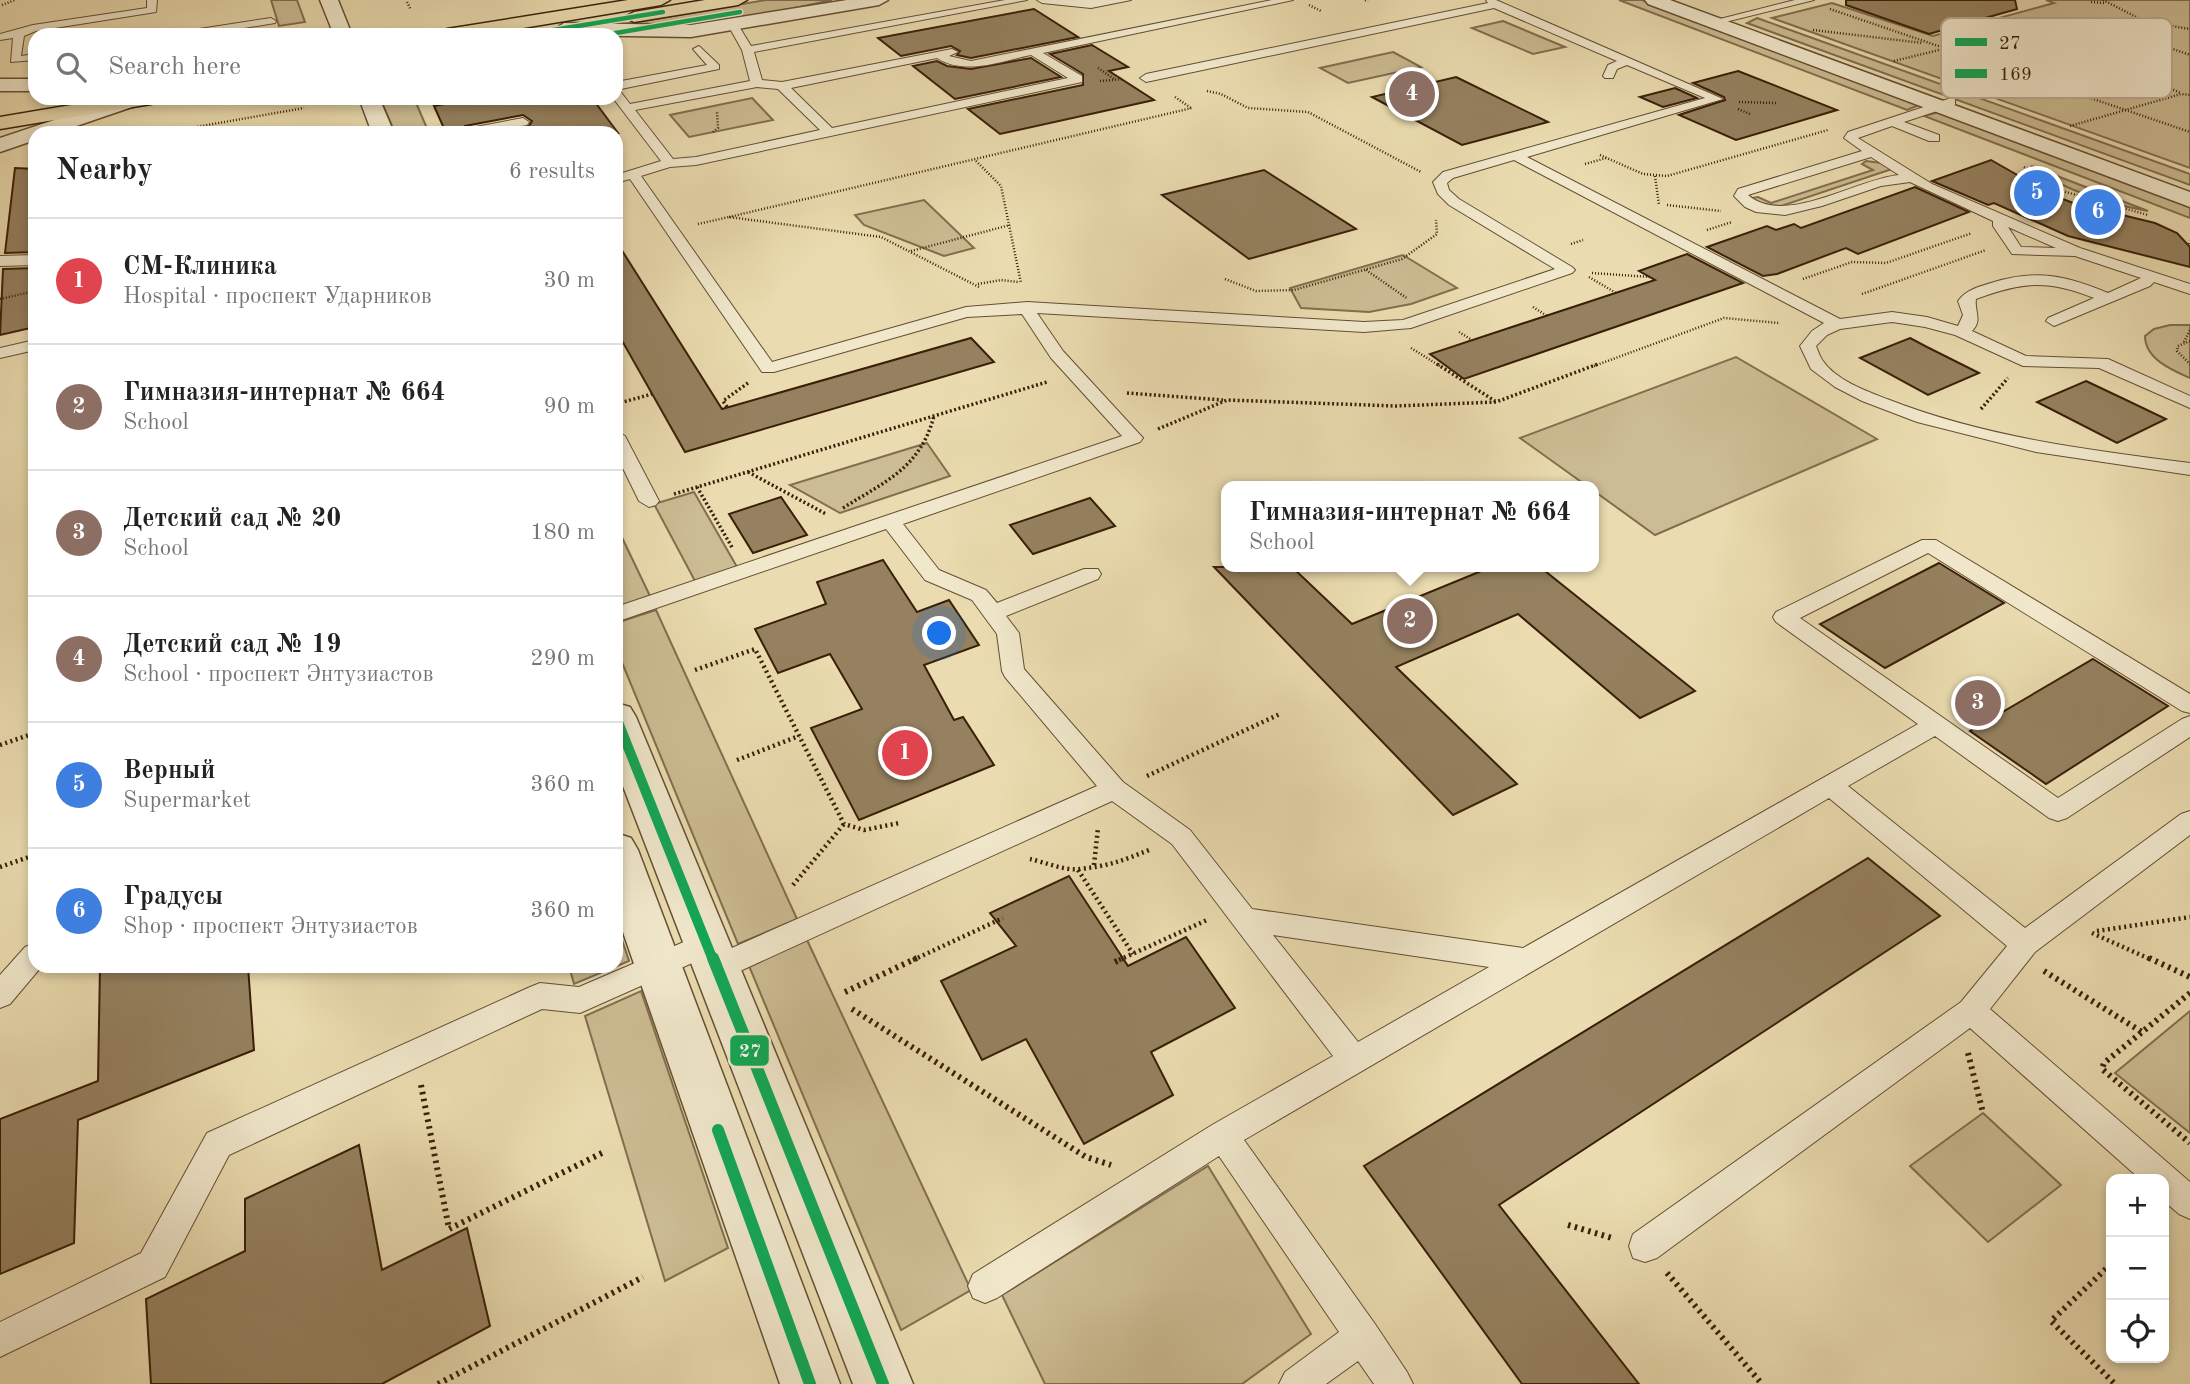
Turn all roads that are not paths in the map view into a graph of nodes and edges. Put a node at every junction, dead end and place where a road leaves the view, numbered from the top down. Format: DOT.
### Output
graph roads {
  1 [pos="152,0"];
  2 [pos="329,0"];
  3 [pos="596,0"];
  4 [pos="661,0"];
  5 [pos="738,0"];
  6 [pos="879,0"];
  7 [pos="1022,0"];
  8 [pos="1042,0"];
  9 [pos="1125,0"];
  10 [pos="1288,0"];
  11 [pos="1654,0"];
  12 [pos="1673,0"];
  13 [pos="1760,0"];
  14 [pos="1809,0"];
  15 [pos="1493,2"];
  16 [pos="1774,8"];
  17 [pos="1718,20"];
  18 [pos="271,21"];
  19 [pos="560,23"];
  20 [pos="1093,25"];
  21 [pos="733,26"];
  22 [pos="33,28"];
  23 [pos="226,28"];
  24 [pos="341,28"];
  25 [pos="513,28"];
  26 [pos="547,28"];
  27 [pos="28,30"];
  28 [pos="19,34"];
  29 [pos="1110,36"];
  30 [pos="0,37"];
  31 [pos="699,49"];
  32 [pos="748,50"];
  33 [pos="959,51"];
  34 [pos="1034,52"];
  35 [pos="940,55"];
  36 [pos="28,58"];
  37 [pos="1627,61"];
  38 [pos="1609,76"];
  39 [pos="1146,78"];
  40 [pos="757,83"];
  41 [pos="0,85"];
  42 [pos="28,85"];
  43 [pos="623,85"];
  44 [pos="782,86"];
  45 [pos="28,103"];
  46 [pos="623,104"];
  47 [pos="1945,104"];
  48 [pos="110,105"];
  49 [pos="119,105"];
  50 [pos="372,105"];
  51 [pos="0,108"];
  52 [pos="626,108"];
  53 [pos="523,122"];
  54 [pos="1892,122"];
  55 [pos="0,123"];
  56 [pos="56,126"];
  57 [pos="380,126"];
  58 [pos="502,126"];
  59 [pos="828,131"];
  60 [pos="28,135"];
  61 [pos="1934,138"];
  62 [pos="0,145"];
  63 [pos="1874,152"];
  64 [pos="1516,156"];
  65 [pos="669,163"];
  66 [pos="634,175"];
  67 [pos="623,177"];
  68 [pos="1911,178"];
  69 [pos="2190,191"];
  70 [pos="2190,200"];
  71 [pos="2002,223"];
  72 [pos="2075,251"];
  73 [pos="28,260"];
  74 [pos="0,261"];
  75 [pos="2151,275"];
  76 [pos="2190,289"];
  77 [pos="2108,298"];
  78 [pos="1027,307"];
  79 [pos="2054,321"];
  80 [pos="1831,323"];
  81 [pos="1961,332"];
  82 [pos="28,347"];
  83 [pos="0,353"];
  84 [pos="2190,403"];
  85 [pos="623,450"];
  86 [pos="2190,469"];
  87 [pos="649,501"];
  88 [pos="891,522"];
  89 [pos="1091,574"];
  90 [pos="623,613"];
  91 [pos="993,613"];
  92 [pos="2190,705"];
  93 [pos="1936,724"];
  94 [pos="2190,725"];
  95 [pos="623,734"];
  96 [pos="1106,779"];
  97 [pos="1830,785"];
  98 [pos="2190,821"];
  99 [pos="623,869"];
  100 [pos="1239,913"];
  101 [pos="2021,949"];
  102 [pos="712,956"];
  103 [pos="1526,961"];
  104 [pos="28,963"];
  105 [pos="662,978"];
  106 [pos="0,995"];
  107 [pos="1966,1015"];
  108 [pos="1354,1060"];
  109 [pos="1223,1136"];
  110 [pos="2156,1174"];
  111 [pos="2169,1185"];
  112 [pos="2190,1203"];
  113 [pos="1645,1247"];
  114 [pos="985,1286"];
  115 [pos="1363,1336"];
  116 [pos="0,1340"];
  117 [pos="810,1384"];
  118 [pos="883,1384"];
  119 [pos="1297,1384"];
  120 [pos="1395,1384"];
  1 -- 22 [label="lane"];
  2 -- 24 [label="street"];
  3 -- 19 [label="street"];
  4 -- 19 [label="main road"];
  5 -- 19 [label="main road"];
  6 -- 21 [label="street"];
  7 -- 32 [label="lane"];
  8 -- 9 [label="lane"];
  10 -- 29 [label="lane"];
  11 -- 17 [label="street"];
  12 -- 17 [label="street"];
  13 -- 16 [label="lane"];
  14 -- 16 [label="lane"];
  15 -- 37 [label="lane"];
  15 -- 39 [label="lane"];
  16 -- 17 [label="lane"];
  17 -- 47 [label="street"];
  18 -- 23 [label="lane"];
  19 -- 21 [label="street"];
  19 -- 25 [label="main road"];
  19 -- 26 [label="main road"];
  20 -- 29 [label="lane"];
  21 -- 32 [label="lane"];
  27 -- 28 [label="lane"];
  28 -- 30 [label="lane"];
  28 -- 36 [label="lane"];
  29 -- 34 [label="lane"];
  31 -- 43 [label="lane"];
  32 -- 40 [label="lane"];
  33 -- 35 [label="lane"];
  34 -- 35 [label="lane"];
  34 -- 59 [label="lane"];
  35 -- 44 [label="lane"];
  37 -- 38 [label="lane"];
  37 -- 64 [label="lane"];
  40 -- 44 [label="lane"];
  40 -- 52 [label="lane"];
  41 -- 42 [label="street"];
  44 -- 59 [label="lane"];
  45 -- 51 [label="main road"];
  46 -- 52 [label="lane"];
  47 -- 54 [label="lane"];
  47 -- 69 [label="street"];
  47 -- 70 [label="street"];
  48 -- 55 [label="main road"];
  49 -- 56 [label="street"];
  50 -- 57 [label="street"];
  52 -- 65 [label="lane"];
  53 -- 58 [label="lane"];
  54 -- 61 [label="lane"];
  54 -- 63 [label="lane"];
  59 -- 65 [label="lane"];
  60 -- 62 [label="street"];
  63 -- 68 [label="lane"];
  63 -- 68 [label="lane"];
  64 -- 78 [label="lane"];
  64 -- 80 [label="lane"];
  65 -- 66 [label="lane"];
  66 -- 67 [label="lane"];
  66 -- 78 [label="lane"];
  68 -- 71 [label="lane"];
  71 -- 72 [label="lane"];
  71 -- 72 [label="lane"];
  72 -- 75 [label="lane"];
  73 -- 74 [label="lane"];
  75 -- 76 [label="lane"];
  75 -- 77 [label="lane"];
  77 -- 79 [label="lane"];
  77 -- 81 [label="lane"];
  78 -- 88 [label="lane"];
  80 -- 81 [label="lane"];
  80 -- 86 [label="lane"];
  81 -- 84 [label="lane"];
  82 -- 83 [label="lane"];
  85 -- 87 [label="lane"];
  88 -- 90 [label="lane"];
  88 -- 91 [label="lane"];
  89 -- 91 [label="lane"];
  91 -- 96 [label="lane"];
  92 -- 93 [label="lane"];
  93 -- 94 [label="lane"];
  93 -- 97 [label="lane"];
  95 -- 102 [label="street"];
  96 -- 100 [label="lane"];
  96 -- 102 [label="lane"];
  97 -- 101 [label="lane"];
  97 -- 103 [label="lane"];
  98 -- 101 [label="lane"];
  99 -- 105 [label="street"];
  100 -- 103 [label="lane"];
  100 -- 108 [label="lane"];
  101 -- 107 [label="lane"];
  102 -- 105 [label="street"];
  102 -- 118 [label="street"];
  103 -- 108 [label="lane"];
  104 -- 106 [label="lane"];
  105 -- 116 [label="lane"];
  105 -- 117 [label="street"];
  107 -- 110 [label="lane"];
  107 -- 113 [label="lane"];
  108 -- 109 [label="lane"];
  109 -- 114 [label="lane"];
  109 -- 115 [label="lane"];
  111 -- 112 [label="lane"];
  115 -- 119 [label="lane"];
  115 -- 120 [label="lane"];
}
